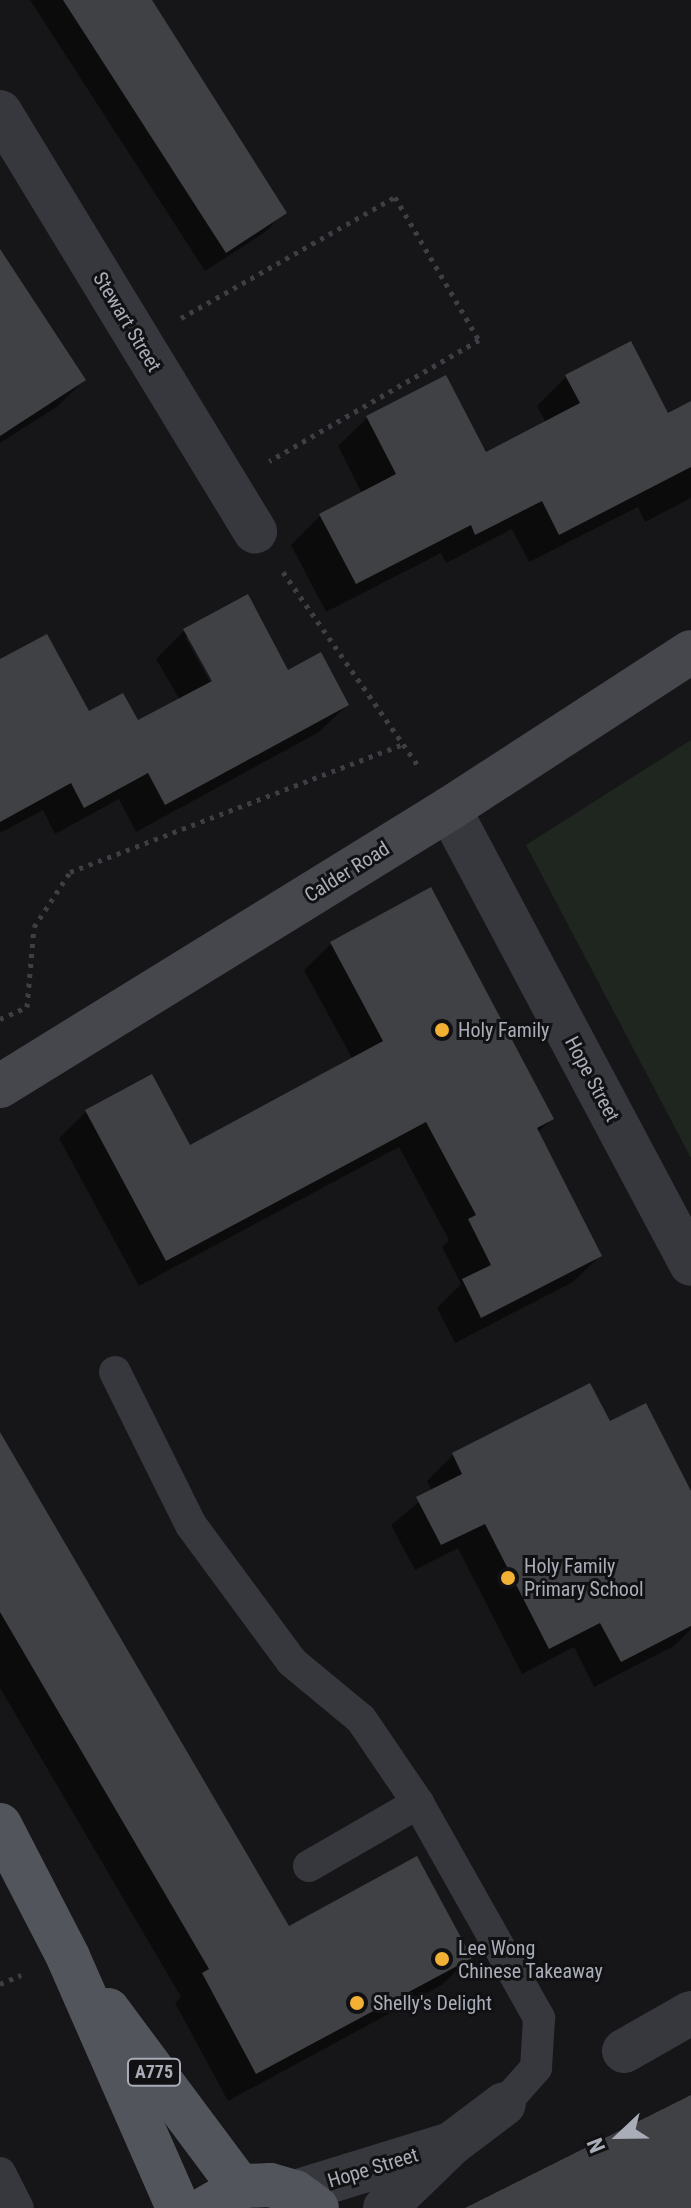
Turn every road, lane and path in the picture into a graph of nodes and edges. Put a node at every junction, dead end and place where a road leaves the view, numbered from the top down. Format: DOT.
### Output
graph roads {
  1 [pos="0,112"];
  2 [pos="138,342"];
  3 [pos="226,485"];
  4 [pos="255,532"];
  5 [pos="691,652"];
  6 [pos="403,744"];
  7 [pos="449,809"];
  8 [pos="0,1019"];
  9 [pos="0,1086"];
  10 [pos="691,1264"];
  11 [pos="115,1372"];
  12 [pos="418,1803"];
  13 [pos="0,1825"];
  14 [pos="309,1866"];
  15 [pos="68,1957"];
  16 [pos="691,2013"];
  17 [pos="624,2051"];
  18 [pos="504,2104"];
  19 [pos="451,2144"];
  20 [pos="0,2173"];
  21 [pos="223,2198"];
  22 [pos="306,2200"];
  23 [pos="18,2208"];
  24 [pos="178,2208"];
  25 [pos="385,2208"];
  1 -- 2 [label="street, Stewart Street"];
  2 -- 3 [label="street, Stewart Street"];
  2 -- 3 [label="path"];
  3 -- 4 [label="street, Stewart Street"];
  4 -- 6 [label="path"];
  5 -- 7 [label="main road, Calder Road"];
  6 -- 7 [label="path"];
  6 -- 8 [label="path"];
  7 -- 9 [label="main road, Calder Road"];
  7 -- 10 [label="street, Hope Street"];
  11 -- 12 [label="lane"];
  12 -- 14 [label="lane"];
  12 -- 18 [label="lane"];
  13 -- 15 [label="main road, A775"];
  15 -- 21 [label="main road, A775"];
  15 -- 24 [label="main road, A775"];
  16 -- 17 [label="street"];
  18 -- 19 [label="street, Hope Street"];
  19 -- 22 [label="street, Hope Street"];
  19 -- 25 [label="street, Hope Street"];
  20 -- 23 [label="lane"];
  21 -- 22 [label="main road"];
}
